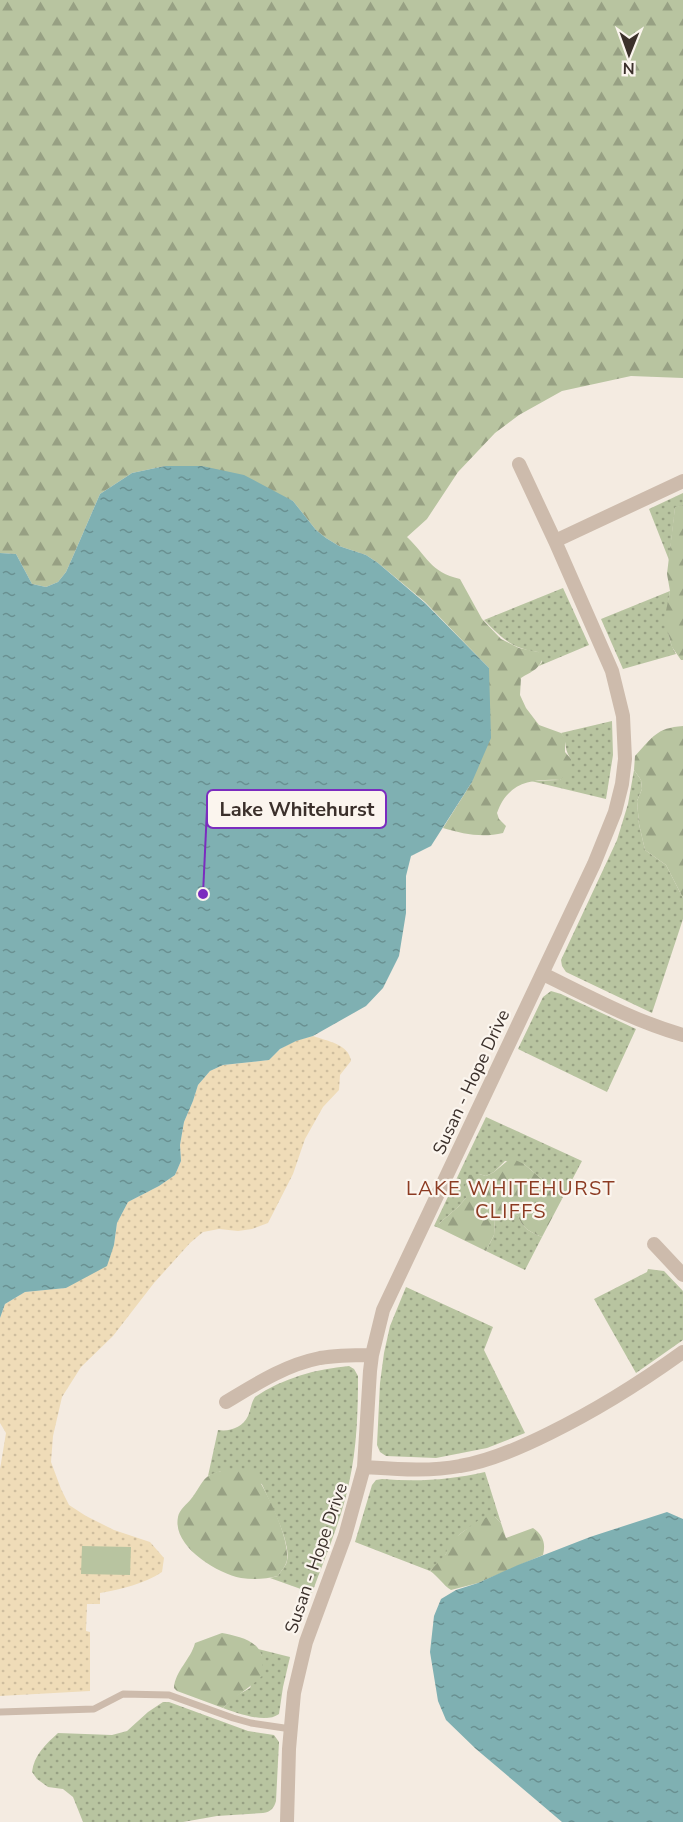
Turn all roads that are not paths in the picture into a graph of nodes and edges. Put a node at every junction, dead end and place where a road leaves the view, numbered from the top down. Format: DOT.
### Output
graph roads {
  1 [pos="519,464"];
  2 [pos="683,481"];
  3 [pos="555,541"];
  4 [pos="543,974"];
  5 [pos="683,1035"];
  6 [pos="654,1244"];
  7 [pos="683,1275"];
  8 [pos="683,1352"];
  9 [pos="372,1355"];
  10 [pos="226,1402"];
  11 [pos="364,1467"];
  12 [pos="0,1712"];
  13 [pos="291,1729"];
  14 [pos="287,1822"];
  1 -- 3 [label="street, Susan - Hope Drive"];
  2 -- 3 [label="street"];
  3 -- 4 [label="street, Susan - Hope Drive"];
  4 -- 5 [label="street"];
  4 -- 9 [label="street, Susan - Hope Drive"];
  6 -- 7 [label="street"];
  8 -- 11 [label="street"];
  9 -- 10 [label="street"];
  9 -- 11 [label="street, Susan - Hope Drive"];
  11 -- 13 [label="street, Susan - Hope Drive"];
  12 -- 13 [label="lane"];
  13 -- 14 [label="street, Susan - Hope Drive"];
}
